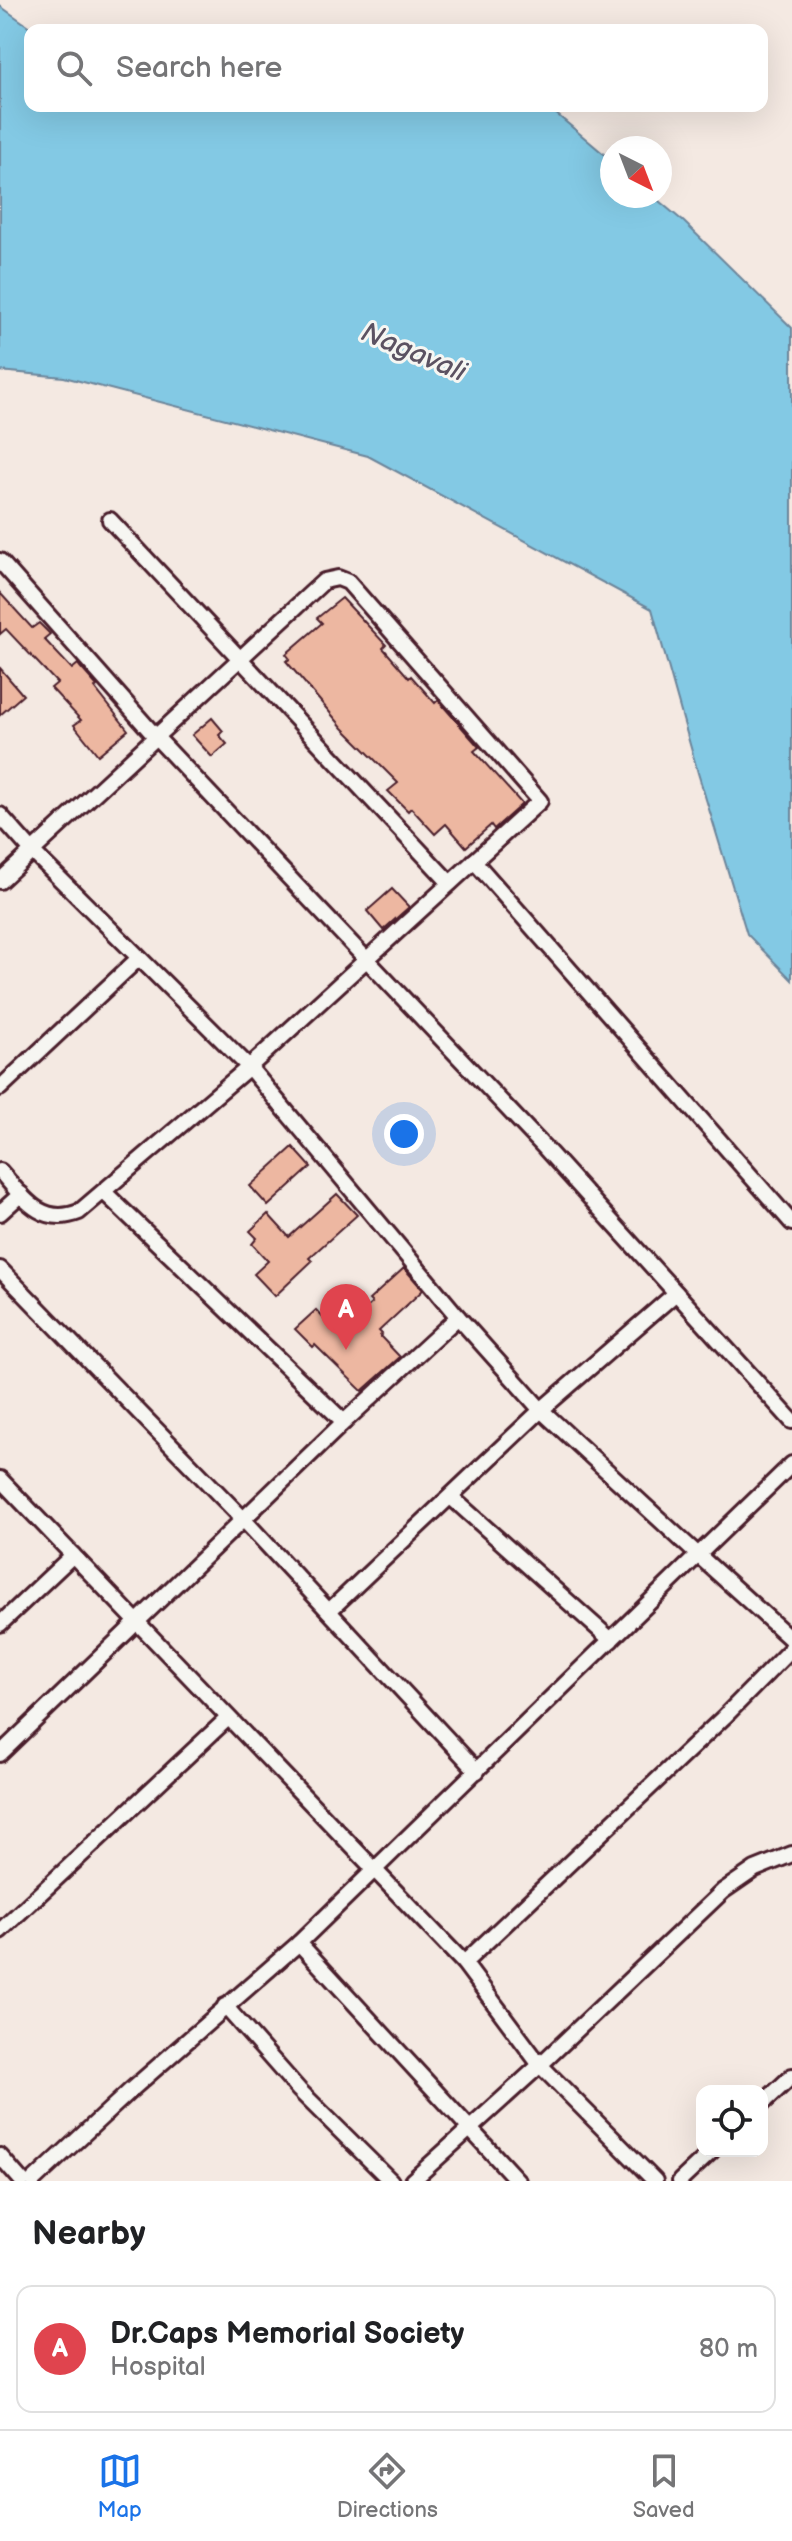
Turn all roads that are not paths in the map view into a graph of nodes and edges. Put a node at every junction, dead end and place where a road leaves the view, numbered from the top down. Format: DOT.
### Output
graph roads {
  1 [pos="110,520"];
  2 [pos="0,561"];
  3 [pos="241,660"];
  4 [pos="155,736"];
  5 [pos="0,815"];
  6 [pos="32,851"];
  7 [pos="474,861"];
  8 [pos="0,881"];
  9 [pos="450,883"];
  10 [pos="139,958"];
  11 [pos="367,958"];
  12 [pos="249,1067"];
  13 [pos="0,1088"];
  14 [pos="0,1171"];
  15 [pos="104,1192"];
  16 [pos="21,1194"];
  17 [pos="0,1213"];
  18 [pos="792,1223"];
  19 [pos="0,1269"];
  20 [pos="676,1293"];
  21 [pos="458,1317"];
  22 [pos="541,1410"];
  23 [pos="792,1421"];
  24 [pos="344,1422"];
  25 [pos="792,1464"];
  26 [pos="0,1479"];
  27 [pos="451,1497"];
  28 [pos="244,1520"];
  29 [pos="73,1555"];
  30 [pos="698,1555"];
  31 [pos="329,1611"];
  32 [pos="138,1623"];
  33 [pos="0,1624"];
  34 [pos="611,1640"];
  35 [pos="792,1640"];
  36 [pos="792,1648"];
  37 [pos="228,1718"];
  38 [pos="0,1754"];
  39 [pos="477,1771"];
  40 [pos="792,1855"];
  41 [pos="375,1871"];
  42 [pos="0,1931"];
  43 [pos="299,1943"];
  44 [pos="464,1963"];
  45 [pos="225,2006"];
  46 [pos="540,2065"];
  47 [pos="792,2076"];
  48 [pos="768,2098"];
  49 [pos="470,2128"];
  50 [pos="0,2156"];
  51 [pos="706,2157"];
  52 [pos="22,2181"];
  53 [pos="33,2181"];
  54 [pos="391,2181"];
  55 [pos="412,2181"];
  56 [pos="518,2181"];
  57 [pos="655,2181"];
  58 [pos="680,2181"];
  1 -- 3 [label="street"];
  2 -- 4 [label="street"];
  3 -- 4 [label="street"];
  3 -- 7 [label="street"];
  3 -- 9 [label="street"];
  4 -- 6 [label="street"];
  4 -- 11 [label="street"];
  5 -- 6 [label="street"];
  6 -- 8 [label="street"];
  6 -- 10 [label="street"];
  7 -- 9 [label="street"];
  7 -- 18 [label="street"];
  9 -- 11 [label="street"];
  10 -- 12 [label="street"];
  10 -- 13 [label="street"];
  11 -- 12 [label="street"];
  11 -- 20 [label="street"];
  12 -- 15 [label="street"];
  12 -- 21 [label="street"];
  14 -- 16 [label="street"];
  15 -- 16 [label="street"];
  15 -- 24 [label="street"];
  16 -- 17 [label="street"];
  19 -- 28 [label="street"];
  20 -- 22 [label="street"];
  20 -- 23 [label="street"];
  21 -- 22 [label="street"];
  21 -- 24 [label="street"];
  22 -- 27 [label="street"];
  22 -- 30 [label="street"];
  24 -- 28 [label="street"];
  25 -- 30 [label="street"];
  26 -- 29 [label="street"];
  27 -- 31 [label="street"];
  27 -- 34 [label="street"];
  28 -- 31 [label="street"];
  28 -- 32 [label="street"];
  29 -- 32 [label="street"];
  29 -- 33 [label="street"];
  30 -- 34 [label="street"];
  30 -- 35 [label="street"];
  31 -- 39 [label="street"];
  32 -- 37 [label="street"];
  32 -- 38 [label="street"];
  34 -- 39 [label="street"];
  36 -- 44 [label="street"];
  37 -- 41 [label="street"];
  37 -- 42 [label="street"];
  39 -- 41 [label="street"];
  40 -- 46 [label="street"];
  41 -- 43 [label="street"];
  41 -- 44 [label="street"];
  43 -- 45 [label="street"];
  43 -- 49 [label="street"];
  44 -- 46 [label="street"];
  45 -- 53 [label="street"];
  45 -- 54 [label="street"];
  46 -- 49 [label="street"];
  46 -- 57 [label="street"];
  47 -- 48 [label="street"];
  49 -- 55 [label="street"];
  49 -- 56 [label="street"];
  50 -- 52 [label="street"];
  51 -- 58 [label="street"];
}
